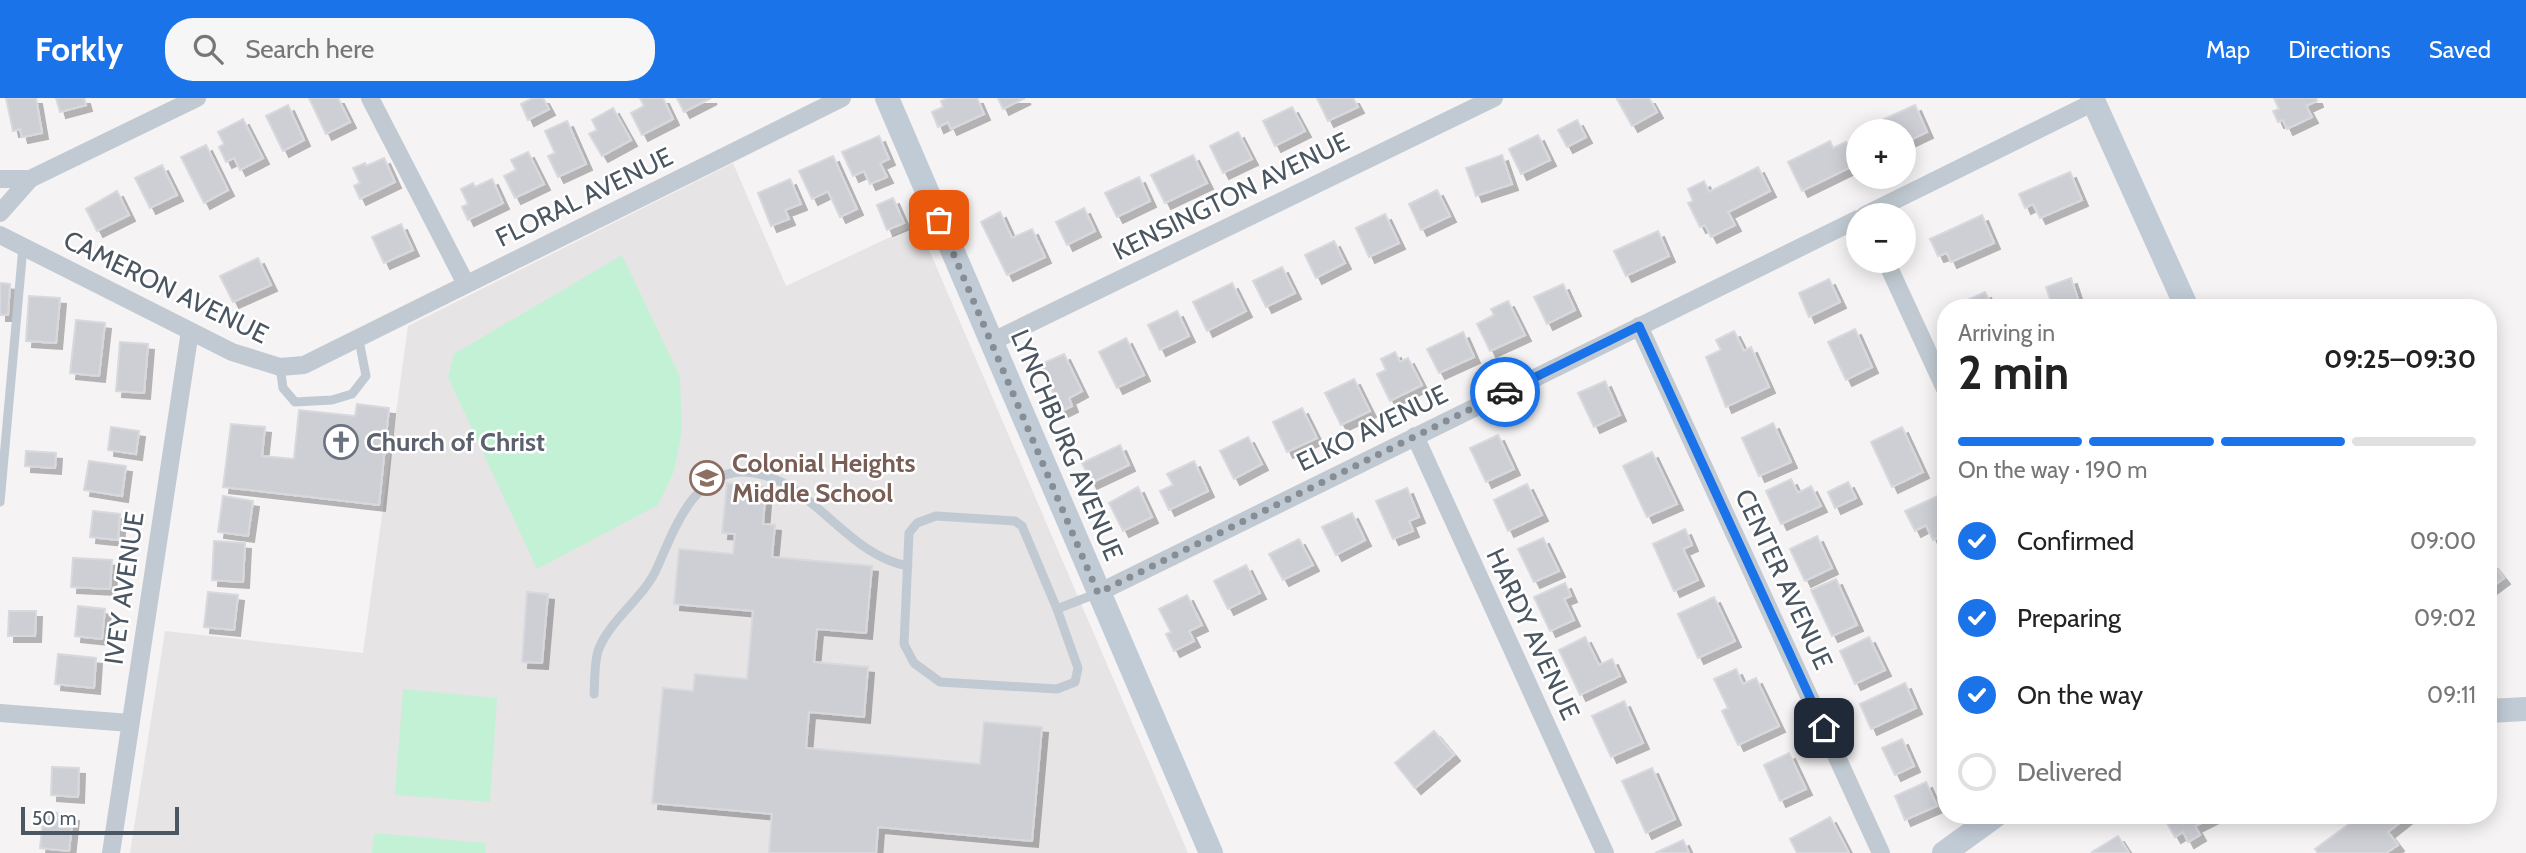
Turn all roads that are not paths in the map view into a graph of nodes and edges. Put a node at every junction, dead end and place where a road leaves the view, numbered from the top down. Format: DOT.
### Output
graph roads {
  1 [pos="197,98"];
  2 [pos="370,98"];
  3 [pos="842,98"];
  4 [pos="887,98"];
  5 [pos="1494,98"];
  6 [pos="2093,100"];
  7 [pos="0,179"];
  8 [pos="30,179"];
  9 [pos="1890,203"];
  10 [pos="0,213"];
  11 [pos="1846,225"];
  12 [pos="0,235"];
  13 [pos="23,247"];
  14 [pos="1892,273"];
  15 [pos="466,284"];
  16 [pos="2183,299"];
  17 [pos="1639,326"];
  18 [pos="190,331"];
  19 [pos="355,342"];
  20 [pos="991,342"];
  21 [pos="280,367"];
  22 [pos="1937,372"];
  23 [pos="1415,436"];
  24 [pos="0,502"];
  25 [pos="908,566"];
  26 [pos="1098,593"];
  27 [pos="1057,609"];
  28 [pos="594,694"];
  29 [pos="2526,709"];
  30 [pos="2497,711"];
  31 [pos="0,713"];
  32 [pos="130,723"];
  33 [pos="1984,824"];
  34 [pos="111,853"];
  35 [pos="1211,853"];
  36 [pos="1605,853"];
  37 [pos="1881,853"];
  38 [pos="1944,853"];
  1 -- 8 [label="street"];
  2 -- 15 [label="street"];
  3 -- 15 [label="street, FLORAL AVENUE"];
  4 -- 20 [label="street, LYNCHBURG AVENUE"];
  5 -- 20 [label="street, KENSINGTON AVENUE"];
  6 -- 9 [label="street"];
  6 -- 16 [label="street"];
  7 -- 8 [label="street"];
  8 -- 10 [label="street"];
  11 -- 17 [label="street, ELKO AVENUE"];
  12 -- 13 [label="street, CAMERON AVENUE"];
  13 -- 18 [label="street, CAMERON AVENUE"];
  13 -- 24 [label="lane"];
  14 -- 22 [label="street"];
  15 -- 19 [label="street, FLORAL AVENUE"];
  17 -- 23 [label="street, ELKO AVENUE"];
  17 -- 37 [label="street, CENTER AVENUE"];
  18 -- 21 [label="street, CAMERON AVENUE"];
  18 -- 32 [label="street, IVEY AVENUE"];
  19 -- 21 [label="street, CAMERON AVENUE"];
  19 -- 21 [label="lane"];
  20 -- 26 [label="street, LYNCHBURG AVENUE"];
  23 -- 26 [label="street, ELKO AVENUE"];
  23 -- 36 [label="street, HARDY AVENUE"];
  25 -- 27 [label="lane"];
  25 -- 27 [label="lane"];
  25 -- 28 [label="lane"];
  26 -- 27 [label="lane"];
  26 -- 35 [label="street, LYNCHBURG AVENUE"];
  29 -- 30 [label="street"];
  31 -- 32 [label="street"];
  32 -- 34 [label="street, IVEY AVENUE"];
  33 -- 38 [label="street"];
}
